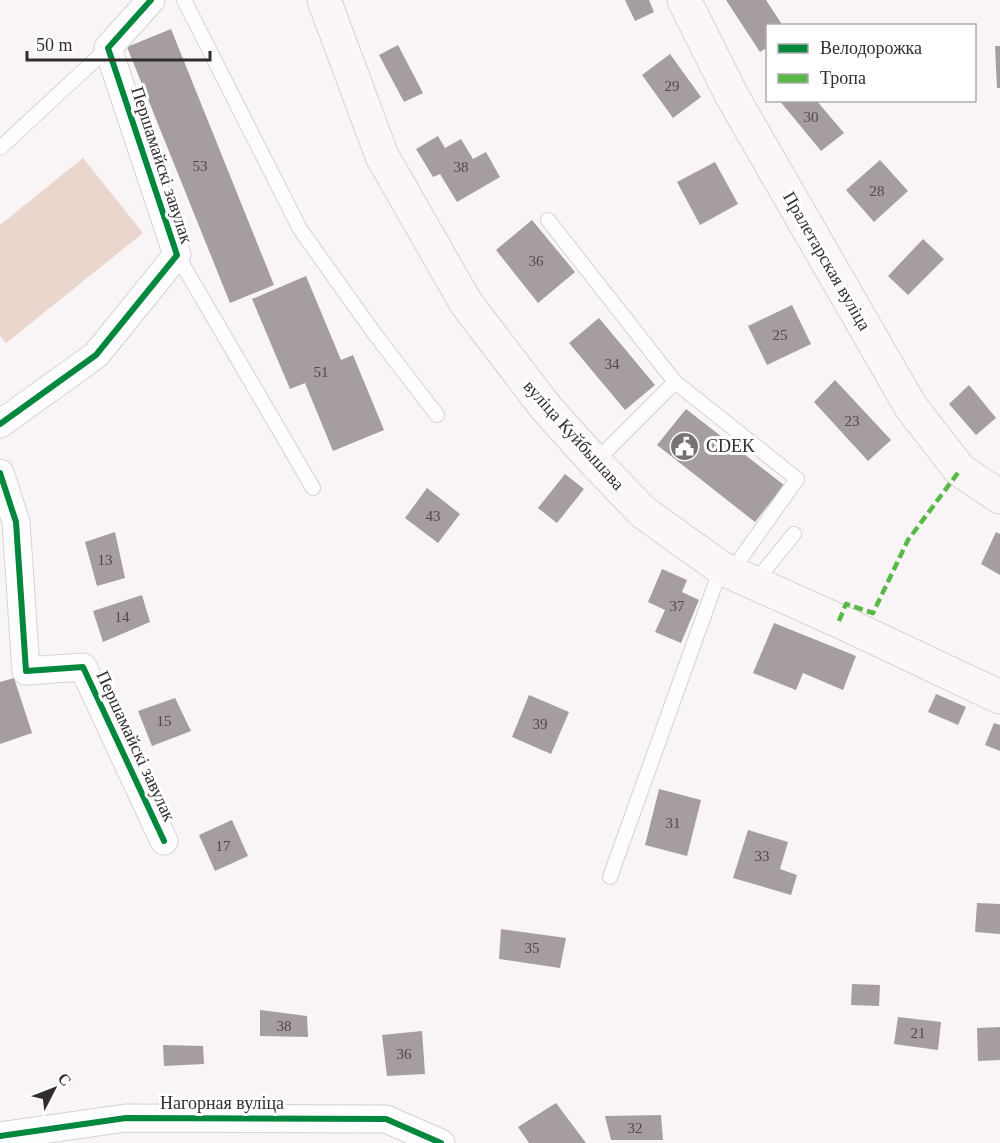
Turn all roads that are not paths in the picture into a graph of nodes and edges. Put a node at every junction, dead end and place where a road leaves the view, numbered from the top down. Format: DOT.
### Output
graph roads {
  1 [pos="151,0"];
  2 [pos="183,0"];
  3 [pos="324,0"];
  4 [pos="684,0"];
  5 [pos="108,48"];
  6 [pos="0,148"];
  7 [pos="548,220"];
  8 [pos="177,255"];
  9 [pos="675,382"];
  10 [pos="437,415"];
  11 [pos="0,424"];
  12 [pos="595,462"];
  13 [pos="0,473"];
  14 [pos="313,488"];
  15 [pos="1000,497"];
  16 [pos="8,526"];
  17 [pos="794,534"];
  18 [pos="735,574"];
  19 [pos="1000,697"];
  20 [pos="164,842"];
  21 [pos="610,877"];
  22 [pos="0,1136"];
  23 [pos="441,1143"];
  1 -- 5 [label="street"];
  2 -- 10 [label="lane"];
  3 -- 12 [label="main road, вуліца Куйбышава"];
  4 -- 15 [label="main road, Пралетарская вуліца"];
  5 -- 6 [label="lane"];
  5 -- 8 [label="street, Першамайскі завулак"];
  7 -- 9 [label="lane"];
  8 -- 11 [label="street, Першамайскі завулак"];
  8 -- 14 [label="lane"];
  9 -- 12 [label="lane"];
  9 -- 18 [label="lane"];
  12 -- 18 [label="main road, вуліца Куйбышава"];
  13 -- 16 [label="street, Першамайскі завулак"];
  16 -- 20 [label="street, Першамайскі завулак"];
  17 -- 18 [label="lane"];
  18 -- 19 [label="main road, вуліца Куйбышава"];
  18 -- 21 [label="lane"];
  22 -- 23 [label="street, Нагорная вуліца"];
}
